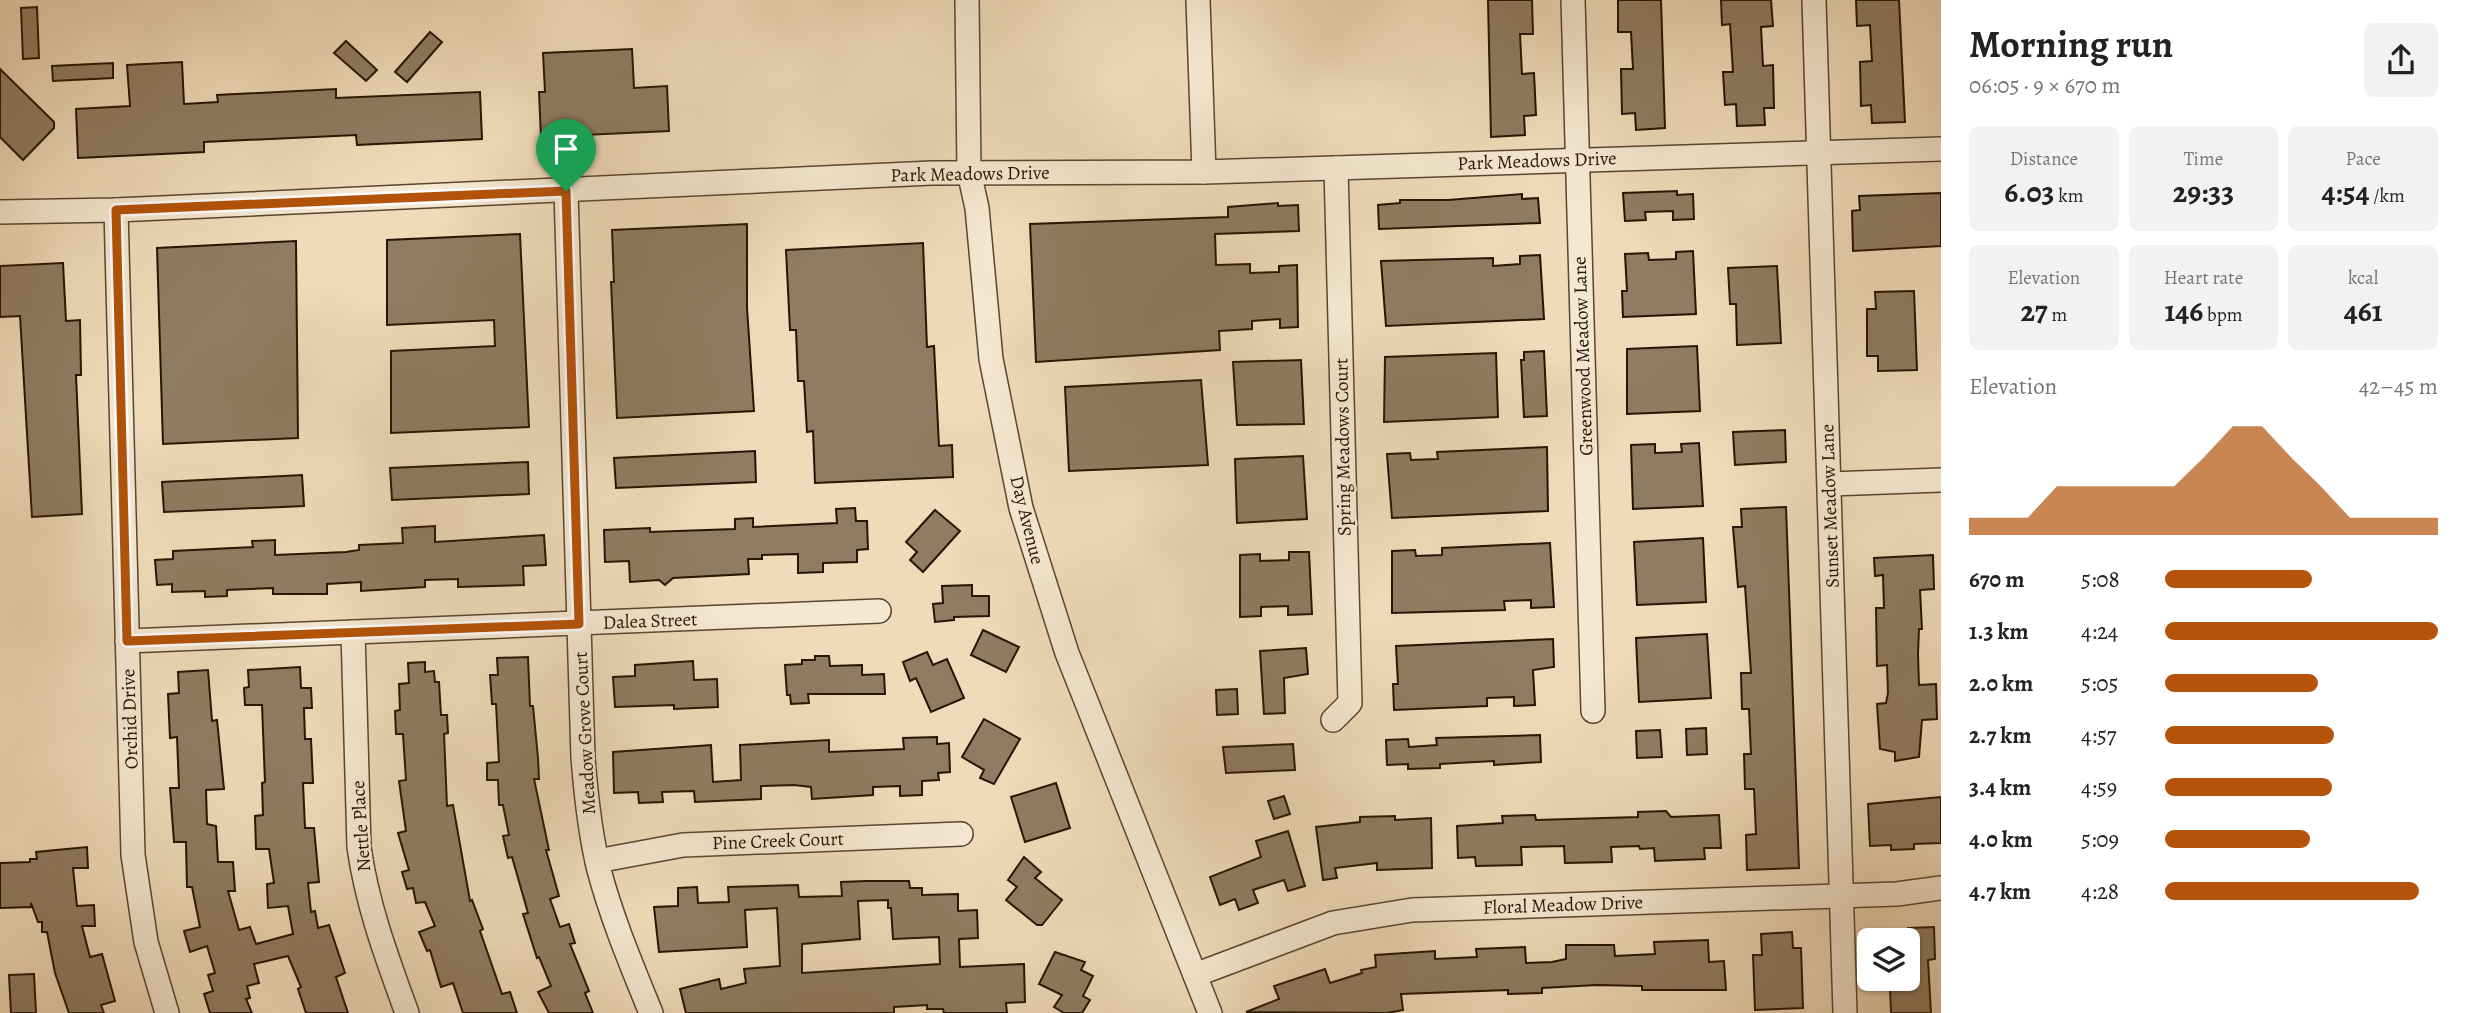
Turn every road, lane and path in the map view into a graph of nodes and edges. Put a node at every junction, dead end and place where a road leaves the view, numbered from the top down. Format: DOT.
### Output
graph roads {
  1 [pos="967,0"];
  2 [pos="1198,0"];
  3 [pos="1573,0"];
  4 [pos="1814,0"];
  5 [pos="1941,149"];
  6 [pos="1819,154"];
  7 [pos="1578,159"];
  8 [pos="1336,167"];
  9 [pos="969,172"];
  10 [pos="1204,172"];
  11 [pos="566,191"];
  12 [pos="116,210"];
  13 [pos="0,212"];
  14 [pos="1941,480"];
  15 [pos="1830,484"];
  16 [pos="879,611"];
  17 [pos="579,624"];
  18 [pos="353,632"];
  19 [pos="127,641"];
  20 [pos="1593,711"];
  21 [pos="1333,720"];
  22 [pos="961,834"];
  23 [pos="597,861"];
  24 [pos="1941,888"];
  25 [pos="1841,896"];
  26 [pos="1195,975"];
  27 [pos="167,1013"];
  28 [pos="407,1013"];
  29 [pos="651,1013"];
  30 [pos="1210,1013"];
  31 [pos="1845,1013"];
  1 -- 9 [label="street, Day Avenue"];
  2 -- 10 [label="street"];
  3 -- 7 [label="street, Greenwood Meadow Lane"];
  4 -- 6 [label="street, Sunset Meadow Lane"];
  5 -- 6 [label="street, Park Meadows Drive"];
  6 -- 7 [label="street, Park Meadows Drive"];
  6 -- 15 [label="street, Sunset Meadow Lane"];
  7 -- 8 [label="street, Park Meadows Drive"];
  7 -- 20 [label="street, Greenwood Meadow Lane"];
  8 -- 10 [label="street, Park Meadows Drive"];
  8 -- 21 [label="street, Spring Meadows Court"];
  9 -- 10 [label="street, Park Meadows Drive"];
  9 -- 11 [label="street, Park Meadows Drive"];
  9 -- 26 [label="street, Day Avenue"];
  11 -- 12 [label="street, Park Meadows Drive"];
  11 -- 17 [label="street, Meadow Grove Court"];
  12 -- 13 [label="street, Park Meadows Drive"];
  12 -- 19 [label="street, Orchid Drive"];
  14 -- 15 [label="street"];
  15 -- 25 [label="street, Sunset Meadow Lane"];
  16 -- 17 [label="street, Dalea Street"];
  17 -- 18 [label="street, Dalea Street"];
  17 -- 23 [label="street, Meadow Grove Court"];
  18 -- 19 [label="street, Dalea Street"];
  18 -- 28 [label="street, Nettle Place"];
  19 -- 27 [label="street, Orchid Drive"];
  22 -- 23 [label="street, Pine Creek Court"];
  23 -- 29 [label="street, Meadow Grove Court"];
  24 -- 25 [label="street, Floral Meadow Drive"];
  25 -- 26 [label="street, Floral Meadow Drive"];
  25 -- 31 [label="street, Sunset Meadow Lane"];
  26 -- 30 [label="street, Day Avenue"];
}
